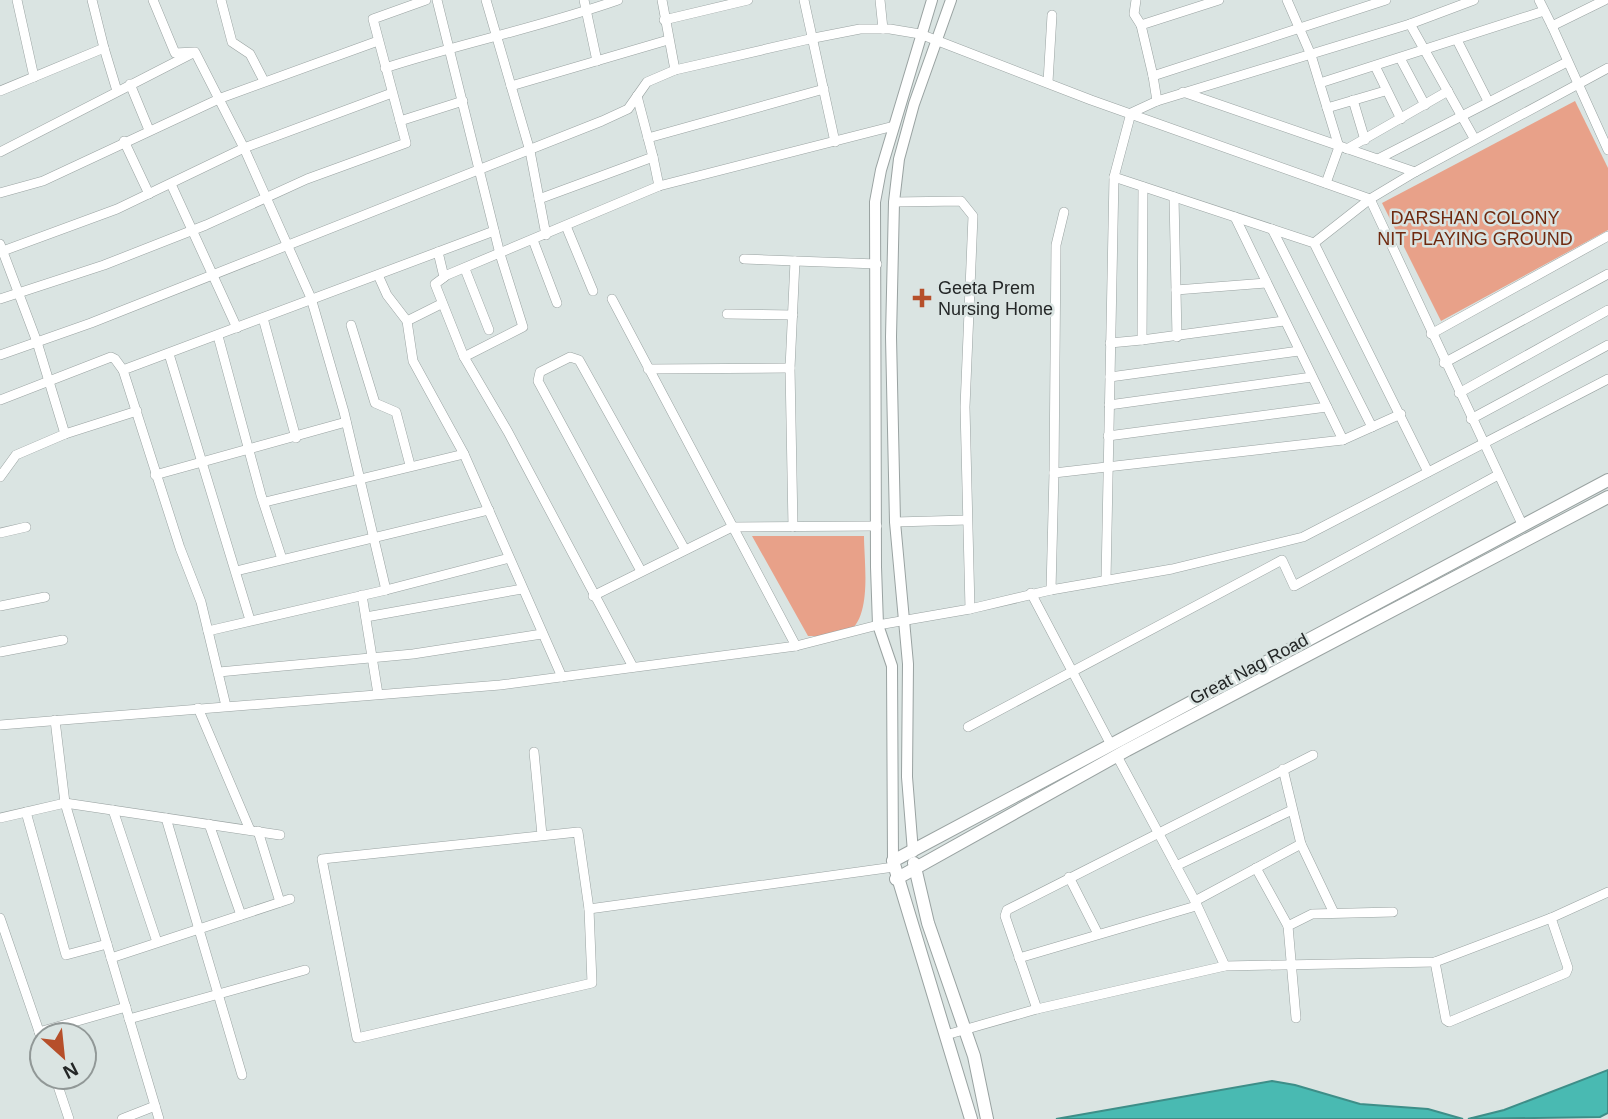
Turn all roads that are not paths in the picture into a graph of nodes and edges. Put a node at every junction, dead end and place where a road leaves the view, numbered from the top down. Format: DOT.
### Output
graph roads {
  1 [pos="17,0"];
  2 [pos="92,0"];
  3 [pos="153,0"];
  4 [pos="221,0"];
  5 [pos="426,0"];
  6 [pos="437,0"];
  7 [pos="486,0"];
  8 [pos="584,0"];
  9 [pos="618,0"];
  10 [pos="662,0"];
  11 [pos="748,0"];
  12 [pos="804,0"];
  13 [pos="880,0"];
  14 [pos="932,0"];
  15 [pos="951,0"];
  16 [pos="1136,0"];
  17 [pos="1219,0"];
  18 [pos="1287,0"];
  19 [pos="1387,0"];
  20 [pos="1474,0"];
  21 [pos="1539,0"];
  22 [pos="1605,0"];
  23 [pos="587,11"];
  24 [pos="1544,11"];
  25 [pos="1052,15"];
  26 [pos="664,20"];
  27 [pos="1410,24"];
  28 [pos="1141,25"];
  29 [pos="1552,26"];
  30 [pos="883,29"];
  31 [pos="1298,29"];
  32 [pos="920,34"];
  33 [pos="498,37"];
  34 [pos="814,38"];
  35 [pos="935,39"];
  36 [pos="668,40"];
  37 [pos="1457,40"];
  38 [pos="378,41"];
  39 [pos="450,47"];
  40 [pos="104,48"];
  41 [pos="1425,51"];
  42 [pos="195,52"];
  43 [pos="1311,55"];
  44 [pos="1400,58"];
  45 [pos="597,61"];
  46 [pos="1567,62"];
  47 [pos="1375,66"];
  48 [pos="385,68"];
  49 [pos="1608,68"];
  50 [pos="676,71"];
  51 [pos="1153,76"];
  52 [pos="34,77"];
  53 [pos="264,81"];
  54 [pos="1048,82"];
  55 [pos="1320,83"];
  56 [pos="130,84"];
  57 [pos="1577,84"];
  58 [pos="511,86"];
  59 [pos="824,89"];
  60 [pos="0,91"];
  61 [pos="1385,91"];
  62 [pos="1448,91"];
  63 [pos="117,92"];
  64 [pos="1183,92"];
  65 [pos="392,93"];
  66 [pos="637,96"];
  67 [pos="221,98"];
  68 [pos="1353,100"];
  69 [pos="463,101"];
  70 [pos="1157,101"];
  71 [pos="1488,101"];
  72 [pos="1425,105"];
  73 [pos="1327,108"];
  74 [pos="1131,113"];
  75 [pos="1461,115"];
  76 [pos="1401,119"];
  77 [pos="400,121"];
  78 [pos="894,126"];
  79 [pos="149,130"];
  80 [pos="648,138"];
  81 [pos="1474,138"];
  82 [pos="1364,140"];
  83 [pos="124,141"];
  84 [pos="835,142"];
  85 [pos="244,148"];
  86 [pos="1343,148"];
  87 [pos="1608,150"];
  88 [pos="530,151"];
  89 [pos="0,152"];
  90 [pos="653,157"];
  91 [pos="1378,159"];
  92 [pos="480,170"];
  93 [pos="1415,172"];
  94 [pos="1114,177"];
  95 [pos="1326,183"];
  96 [pos="171,184"];
  97 [pos="659,186"];
  98 [pos="1143,187"];
  99 [pos="0,193"];
  100 [pos="149,194"];
  101 [pos="1174,197"];
  102 [pos="264,198"];
  103 [pos="539,199"];
  104 [pos="1370,199"];
  105 [pos="894,202"];
  106 [pos="1064,212"];
  107 [pos="1235,217"];
  108 [pos="566,226"];
  109 [pos="1272,229"];
  110 [pos="193,230"];
  111 [pos="494,231"];
  112 [pos="546,235"];
  113 [pos="1608,236"];
  114 [pos="533,240"];
  115 [pos="1314,243"];
  116 [pos="287,246"];
  117 [pos="1,249"];
  118 [pos="438,252"];
  119 [pos="500,254"];
  120 [pos="744,259"];
  121 [pos="795,261"];
  122 [pos="877,264"];
  123 [pos="465,269"];
  124 [pos="1608,274"];
  125 [pos="215,275"];
  126 [pos="378,275"];
  127 [pos="444,277"];
  128 [pos="1265,283"];
  129 [pos="1176,290"];
  130 [pos="593,291"];
  131 [pos="17,293"];
  132 [pos="311,298"];
  133 [pos="0,299"];
  134 [pos="612,299"];
  135 [pos="557,303"];
  136 [pos="441,304"];
  137 [pos="1608,310"];
  138 [pos="727,314"];
  139 [pos="793,314"];
  140 [pos="262,318"];
  141 [pos="407,321"];
  142 [pos="1284,321"];
  143 [pos="351,325"];
  144 [pos="237,328"];
  145 [pos="489,330"];
  146 [pos="1431,334"];
  147 [pos="218,336"];
  148 [pos="1177,337"];
  149 [pos="1142,340"];
  150 [pos="37,342"];
  151 [pos="1110,343"];
  152 [pos="1608,345"];
  153 [pos="1299,351"];
  154 [pos="169,354"];
  155 [pos="0,355"];
  156 [pos="464,357"];
  157 [pos="1444,363"];
  158 [pos="790,368"];
  159 [pos="648,369"];
  160 [pos="123,370"];
  161 [pos="1110,377"];
  162 [pos="1312,377"];
  163 [pos="1608,379"];
  164 [pos="49,381"];
  165 [pos="1459,393"];
  166 [pos="0,400"];
  167 [pos="1109,405"];
  168 [pos="1327,407"];
  169 [pos="137,411"];
  170 [pos="1401,414"];
  171 [pos="1471,419"];
  172 [pos="346,422"];
  173 [pos="1372,427"];
  174 [pos="65,434"];
  175 [pos="1108,436"];
  176 [pos="296,438"];
  177 [pos="1343,440"];
  178 [pos="1483,445"];
  179 [pos="249,452"];
  180 [pos="464,454"];
  181 [pos="201,462"];
  182 [pos="410,465"];
  183 [pos="1107,468"];
  184 [pos="1428,472"];
  185 [pos="1054,474"];
  186 [pos="155,475"];
  187 [pos="1497,475"];
  188 [pos="0,477"];
  189 [pos="360,478"];
  190 [pos="1608,480"];
  191 [pos="1608,497"];
  192 [pos="265,502"];
  193 [pos="489,510"];
  194 [pos="967,520"];
  195 [pos="895,522"];
  196 [pos="1522,524"];
  197 [pos="877,526"];
  198 [pos="26,527"];
  199 [pos="732,527"];
  200 [pos="793,527"];
  201 [pos="0,533"];
  202 [pos="1528,537"];
  203 [pos="374,538"];
  204 [pos="1276,546"];
  205 [pos="684,548"];
  206 [pos="509,558"];
  207 [pos="282,559"];
  208 [pos="1282,560"];
  209 [pos="236,570"];
  210 [pos="641,571"];
  211 [pos="1106,580"];
  212 [pos="522,589"];
  213 [pos="386,590"];
  214 [pos="1051,590"];
  215 [pos="1031,593"];
  216 [pos="362,595"];
  217 [pos="593,596"];
  218 [pos="45,597"];
  219 [pos="0,607"];
  220 [pos="970,609"];
  221 [pos="366,617"];
  222 [pos="250,620"];
  223 [pos="903,623"];
  224 [pos="878,625"];
  225 [pos="208,631"];
  226 [pos="542,634"];
  227 [pos="64,640"];
  228 [pos="796,646"];
  229 [pos="0,652"];
  230 [pos="373,658"];
  231 [pos="633,667"];
  232 [pos="1074,670"];
  233 [pos="219,672"];
  234 [pos="562,677"];
  235 [pos="379,694"];
  236 [pos="226,706"];
  237 [pos="198,708"];
  238 [pos="55,720"];
  239 [pos="0,725"];
  240 [pos="968,727"];
  241 [pos="1110,743"];
  242 [pos="534,752"];
  243 [pos="1117,755"];
  244 [pos="1313,755"];
  245 [pos="1283,769"];
  246 [pos="65,803"];
  247 [pos="113,810"];
  248 [pos="1292,810"];
  249 [pos="26,812"];
  250 [pos="0,818"];
  251 [pos="166,818"];
  252 [pos="209,824"];
  253 [pos="254,831"];
  254 [pos="1157,832"];
  255 [pos="280,835"];
  256 [pos="542,835"];
  257 [pos="1301,844"];
  258 [pos="913,852"];
  259 [pos="1176,866"];
  260 [pos="1256,868"];
  261 [pos="894,869"];
  262 [pos="915,869"];
  263 [pos="1069,877"];
  264 [pos="1608,892"];
  265 [pos="290,899"];
  266 [pos="280,902"];
  267 [pos="1196,904"];
  268 [pos="589,909"];
  269 [pos="1334,911"];
  270 [pos="1393,912"];
  271 [pos="241,915"];
  272 [pos="0,918"];
  273 [pos="1551,918"];
  274 [pos="1288,926"];
  275 [pos="200,928"];
  276 [pos="1098,934"];
  277 [pos="157,942"];
  278 [pos="107,944"];
  279 [pos="111,958"];
  280 [pos="1019,958"];
  281 [pos="1435,962"];
  282 [pos="1225,966"];
  283 [pos="1293,967"];
  284 [pos="305,970"];
  285 [pos="218,992"];
  286 [pos="126,1007"];
  287 [pos="1037,1009"];
  288 [pos="129,1018"];
  289 [pos="1296,1018"];
  290 [pos="36,1021"];
  291 [pos="85,1021"];
  292 [pos="966,1029"];
  293 [pos="946,1035"];
  294 [pos="242,1075"];
  295 [pos="60,1091"];
  296 [pos="155,1106"];
  297 [pos="69,1119"];
  298 [pos="122,1119"];
  299 [pos="159,1119"];
  300 [pos="971,1119"];
  301 [pos="987,1119"];
  1 -- 52 [label="street"];
  2 -- 40 [label="street"];
  3 -- 42 [label="street"];
  4 -- 53 [label="street"];
  5 -- 38 [label="street"];
  6 -- 39 [label="street"];
  7 -- 33 [label="street"];
  8 -- 23 [label="street"];
  9 -- 23 [label="street"];
  10 -- 26 [label="street"];
  11 -- 26 [label="street"];
  12 -- 34 [label="street"];
  13 -- 30 [label="street"];
  14 -- 32 [label="street"];
  15 -- 35 [label="street"];
  16 -- 28 [label="street"];
  17 -- 28 [label="street"];
  18 -- 31 [label="street"];
  19 -- 31 [label="street"];
  20 -- 27 [label="street"];
  21 -- 24 [label="street"];
  22 -- 29 [label="street"];
  23 -- 33 [label="street"];
  23 -- 45 [label="street"];
  24 -- 29 [label="street"];
  24 -- 37 [label="street"];
  25 -- 54 [label="street"];
  26 -- 36 [label="street"];
  27 -- 41 [label="street"];
  27 -- 43 [label="street"];
  28 -- 51 [label="street"];
  29 -- 46 [label="street"];
  30 -- 32 [label="street"];
  30 -- 34 [label="street"];
  31 -- 43 [label="street"];
  31 -- 51 [label="street"];
  32 -- 35 [label="street"];
  32 -- 78 [label="street"];
  33 -- 39 [label="street"];
  33 -- 58 [label="street"];
  34 -- 50 [label="street"];
  34 -- 59 [label="street"];
  35 -- 54 [label="street"];
  35 -- 105 [label="street"];
  36 -- 45 [label="street"];
  36 -- 50 [label="street"];
  37 -- 41 [label="street"];
  37 -- 71 [label="street"];
  38 -- 48 [label="street"];
  38 -- 53 [label="street"];
  39 -- 48 [label="street"];
  39 -- 69 [label="street"];
  40 -- 52 [label="street"];
  40 -- 63 [label="street"];
  41 -- 44 [label="street"];
  41 -- 62 [label="street"];
  42 -- 56 [label="street"];
  42 -- 67 [label="street"];
  43 -- 55 [label="street"];
  43 -- 64 [label="street"];
  44 -- 47 [label="street"];
  44 -- 72 [label="street"];
  45 -- 58 [label="street"];
  46 -- 57 [label="street"];
  46 -- 71 [label="street"];
  47 -- 55 [label="street"];
  47 -- 61 [label="street"];
  48 -- 65 [label="street"];
  49 -- 57 [label="street"];
  50 -- 66 [label="street"];
  51 -- 70 [label="street"];
  52 -- 60 [label="street"];
  53 -- 67 [label="street"];
  54 -- 74 [label="street"];
  55 -- 73 [label="street"];
  56 -- 63 [label="street"];
  56 -- 79 [label="street"];
  57 -- 81 [label="street"];
  57 -- 87 [label="street"];
  58 -- 88 [label="street"];
  59 -- 80 [label="street"];
  59 -- 84 [label="street"];
  61 -- 68 [label="street"];
  61 -- 76 [label="street"];
  62 -- 72 [label="street"];
  62 -- 75 [label="street"];
  63 -- 89 [label="street"];
  64 -- 70 [label="street"];
  64 -- 86 [label="street"];
  65 -- 77 [label="street"];
  65 -- 85 [label="street"];
  66 -- 80 [label="street"];
  66 -- 88 [label="street"];
  67 -- 79 [label="street"];
  67 -- 85 [label="street"];
  68 -- 73 [label="street"];
  68 -- 82 [label="street"];
  69 -- 77 [label="street"];
  69 -- 92 [label="street"];
  70 -- 74 [label="street"];
  71 -- 75 [label="street"];
  72 -- 76 [label="street"];
  73 -- 86 [label="street"];
  74 -- 94 [label="street"];
  74 -- 95 [label="street"];
  75 -- 81 [label="street"];
  75 -- 91 [label="street"];
  76 -- 82 [label="street"];
  77 -- 102 [label="street"];
  78 -- 84 [label="street"];
  78 -- 122 [label="street"];
  79 -- 83 [label="street"];
  80 -- 90 [label="street"];
  81 -- 93 [label="street"];
  82 -- 86 [label="street"];
  83 -- 99 [label="street"];
  83 -- 100 [label="street"];
  84 -- 97 [label="street"];
  85 -- 96 [label="street"];
  85 -- 102 [label="street"];
  86 -- 91 [label="street"];
  86 -- 95 [label="street"];
  88 -- 92 [label="street"];
  88 -- 103 [label="street"];
  90 -- 97 [label="street"];
  90 -- 103 [label="street"];
  91 -- 93 [label="street"];
  92 -- 111 [label="street"];
  92 -- 116 [label="street"];
  93 -- 104 [label="street"];
  94 -- 98 [label="street"];
  94 -- 151 [label="street"];
  95 -- 104 [label="street"];
  96 -- 100 [label="street"];
  96 -- 110 [label="street"];
  97 -- 108 [label="street"];
  98 -- 101 [label="street"];
  98 -- 149 [label="street"];
  100 -- 117 [label="street"];
  101 -- 107 [label="street"];
  101 -- 129 [label="street"];
  102 -- 110 [label="street"];
  102 -- 116 [label="street"];
  103 -- 112 [label="street"];
  104 -- 115 [label="street"];
  104 -- 146 [label="street"];
  105 -- 194 [label="street"];
  105 -- 195 [label="street"];
  106 -- 185 [label="street"];
  107 -- 109 [label="street"];
  107 -- 128 [label="street"];
  108 -- 112 [label="street"];
  108 -- 130 [label="street"];
  109 -- 115 [label="street"];
  109 -- 173 [label="street"];
  110 -- 125 [label="street"];
  110 -- 131 [label="street"];
  111 -- 118 [label="street"];
  111 -- 119 [label="street"];
  112 -- 114 [label="street"];
  113 -- 146 [label="street"];
  114 -- 119 [label="street"];
  114 -- 135 [label="street"];
  115 -- 170 [label="street"];
  116 -- 125 [label="street"];
  116 -- 132 [label="street"];
  117 -- 131 [label="street"];
  118 -- 126 [label="street"];
  118 -- 127 [label="street"];
  119 -- 123 [label="street"];
  119 -- 156 [label="street"];
  120 -- 121 [label="street"];
  121 -- 122 [label="street"];
  121 -- 139 [label="street"];
  122 -- 197 [label="street"];
  123 -- 127 [label="street"];
  123 -- 145 [label="street"];
  124 -- 157 [label="street"];
  125 -- 144 [label="street"];
  125 -- 150 [label="street"];
  126 -- 132 [label="street"];
  126 -- 141 [label="street"];
  127 -- 136 [label="street"];
  128 -- 129 [label="street"];
  128 -- 142 [label="street"];
  129 -- 148 [label="street"];
  131 -- 133 [label="street"];
  131 -- 150 [label="street"];
  132 -- 140 [label="street"];
  132 -- 172 [label="street"];
  134 -- 159 [label="street"];
  136 -- 141 [label="street"];
  136 -- 156 [label="street"];
  137 -- 165 [label="street"];
  138 -- 139 [label="street"];
  139 -- 158 [label="street"];
  140 -- 144 [label="street"];
  140 -- 176 [label="street"];
  141 -- 180 [label="street"];
  142 -- 148 [label="street"];
  142 -- 153 [label="street"];
  143 -- 182 [label="street"];
  144 -- 147 [label="street"];
  146 -- 157 [label="street"];
  147 -- 154 [label="street"];
  147 -- 179 [label="street"];
  148 -- 149 [label="street"];
  149 -- 151 [label="street"];
  150 -- 155 [label="street"];
  150 -- 164 [label="street"];
  151 -- 161 [label="street"];
  152 -- 171 [label="street"];
  153 -- 161 [label="street"];
  153 -- 162 [label="street"];
  154 -- 160 [label="street"];
  154 -- 181 [label="street"];
  156 -- 217 [label="street"];
  157 -- 165 [label="street"];
  158 -- 159 [label="street"];
  158 -- 200 [label="street"];
  159 -- 199 [label="street"];
  160 -- 164 [label="street"];
  160 -- 169 [label="street"];
  161 -- 167 [label="street"];
  162 -- 167 [label="street"];
  162 -- 168 [label="street"];
  163 -- 178 [label="street"];
  164 -- 166 [label="street"];
  164 -- 174 [label="street"];
  165 -- 171 [label="street"];
  167 -- 175 [label="street"];
  168 -- 175 [label="street"];
  168 -- 177 [label="street"];
  169 -- 174 [label="street"];
  169 -- 186 [label="street"];
  170 -- 173 [label="street"];
  170 -- 184 [label="street"];
  171 -- 178 [label="street"];
  172 -- 176 [label="street"];
  172 -- 189 [label="street"];
  173 -- 177 [label="street"];
  174 -- 188 [label="street"];
  175 -- 183 [label="street"];
  176 -- 179 [label="street"];
  177 -- 183 [label="street"];
  178 -- 184 [label="street"];
  178 -- 187 [label="street"];
  179 -- 181 [label="street"];
  179 -- 192 [label="street"];
  180 -- 182 [label="street"];
  180 -- 193 [label="street"];
  181 -- 186 [label="street"];
  181 -- 209 [label="street"];
  182 -- 189 [label="street"];
  183 -- 185 [label="street"];
  183 -- 211 [label="street"];
  184 -- 204 [label="street"];
  185 -- 214 [label="street"];
  186 -- 225 [label="street"];
  187 -- 196 [label="street"];
  187 -- 208 [label="street"];
  189 -- 192 [label="street"];
  189 -- 203 [label="street"];
  190 -- 196 [label="main road, Great Nag Road"];
  191 -- 202 [label="main road, Great Nag Road"];
  192 -- 207 [label="street"];
  193 -- 203 [label="street"];
  193 -- 206 [label="street"];
  194 -- 195 [label="street"];
  194 -- 220 [label="street"];
  195 -- 223 [label="street"];
  196 -- 202 [label="main road"];
  196 -- 241 [label="main road, Great Nag Road"];
  197 -- 200 [label="street"];
  197 -- 224 [label="street"];
  198 -- 201 [label="street"];
  199 -- 200 [label="street"];
  199 -- 205 [label="street"];
  199 -- 228 [label="street"];
  202 -- 243 [label="main road, Great Nag Road"];
  203 -- 207 [label="street"];
  203 -- 213 [label="street"];
  204 -- 208 [label="street"];
  204 -- 211 [label="street"];
  205 -- 210 [label="street"];
  205 -- 210 [label="street"];
  206 -- 212 [label="street"];
  206 -- 213 [label="street"];
  207 -- 209 [label="street"];
  208 -- 232 [label="street"];
  209 -- 222 [label="street"];
  210 -- 217 [label="street"];
  211 -- 214 [label="street"];
  212 -- 221 [label="street"];
  212 -- 226 [label="street"];
  213 -- 216 [label="street"];
  214 -- 215 [label="street"];
  215 -- 220 [label="street"];
  215 -- 232 [label="street"];
  216 -- 221 [label="street"];
  216 -- 222 [label="street"];
  217 -- 231 [label="street"];
  218 -- 219 [label="street"];
  220 -- 223 [label="street"];
  221 -- 230 [label="street"];
  222 -- 225 [label="street"];
  223 -- 224 [label="street"];
  223 -- 258 [label="street"];
  224 -- 228 [label="street"];
  224 -- 261 [label="street"];
  225 -- 233 [label="street"];
  226 -- 230 [label="street"];
  226 -- 234 [label="street"];
  227 -- 229 [label="street"];
  228 -- 231 [label="street"];
  230 -- 233 [label="street"];
  230 -- 235 [label="street"];
  231 -- 234 [label="street"];
  232 -- 240 [label="street"];
  232 -- 241 [label="street"];
  233 -- 236 [label="street"];
  234 -- 235 [label="street"];
  235 -- 236 [label="street"];
  236 -- 237 [label="street"];
  237 -- 238 [label="street"];
  237 -- 253 [label="street"];
  238 -- 239 [label="street"];
  238 -- 246 [label="street"];
  241 -- 243 [label="main road"];
  241 -- 258 [label="main road, Great Nag Road"];
  242 -- 256 [label="street"];
  243 -- 254 [label="street"];
  243 -- 262 [label="main road, Great Nag Road"];
  244 -- 245 [label="street"];
  245 -- 248 [label="street"];
  245 -- 254 [label="street"];
  246 -- 247 [label="street"];
  246 -- 249 [label="street"];
  246 -- 278 [label="street"];
  247 -- 251 [label="street"];
  247 -- 277 [label="street"];
  248 -- 257 [label="street"];
  248 -- 259 [label="street"];
  249 -- 250 [label="street"];
  249 -- 278 [label="street"];
  251 -- 252 [label="street"];
  251 -- 275 [label="street"];
  252 -- 253 [label="street"];
  252 -- 271 [label="street"];
  253 -- 255 [label="street"];
  253 -- 266 [label="street"];
  254 -- 259 [label="street"];
  254 -- 263 [label="street"];
  256 -- 268 [label="street"];
  256 -- 268 [label="street"];
  257 -- 260 [label="street"];
  257 -- 269 [label="street"];
  258 -- 261 [label="main road, Great Nag Road"];
  258 -- 262 [label="main road"];
  259 -- 267 [label="street"];
  260 -- 267 [label="street"];
  260 -- 274 [label="street"];
  261 -- 262 [label="main road, Great Nag Road"];
  261 -- 268 [label="street"];
  261 -- 293 [label="main road"];
  262 -- 292 [label="main road"];
  263 -- 276 [label="street"];
  263 -- 280 [label="street"];
  264 -- 273 [label="street"];
  265 -- 266 [label="street"];
  266 -- 271 [label="street"];
  267 -- 276 [label="street"];
  267 -- 282 [label="street"];
  269 -- 270 [label="street"];
  269 -- 274 [label="street"];
  271 -- 275 [label="street"];
  272 -- 290 [label="street"];
  273 -- 281 [label="street"];
  273 -- 281 [label="street"];
  274 -- 283 [label="street"];
  275 -- 277 [label="street"];
  275 -- 285 [label="street"];
  276 -- 280 [label="street"];
  277 -- 279 [label="street"];
  278 -- 279 [label="street"];
  279 -- 286 [label="street"];
  280 -- 287 [label="street"];
  281 -- 283 [label="street"];
  282 -- 283 [label="street"];
  282 -- 287 [label="street"];
  283 -- 289 [label="street"];
  284 -- 285 [label="street"];
  285 -- 288 [label="street"];
  285 -- 294 [label="street"];
  286 -- 288 [label="street"];
  286 -- 291 [label="street"];
  287 -- 292 [label="street"];
  288 -- 296 [label="street"];
  292 -- 293 [label="street"];
  292 -- 301 [label="main road"];
  293 -- 300 [label="main road"];
  295 -- 297 [label="street"];
  296 -- 298 [label="street"];
  296 -- 299 [label="street"];
}
